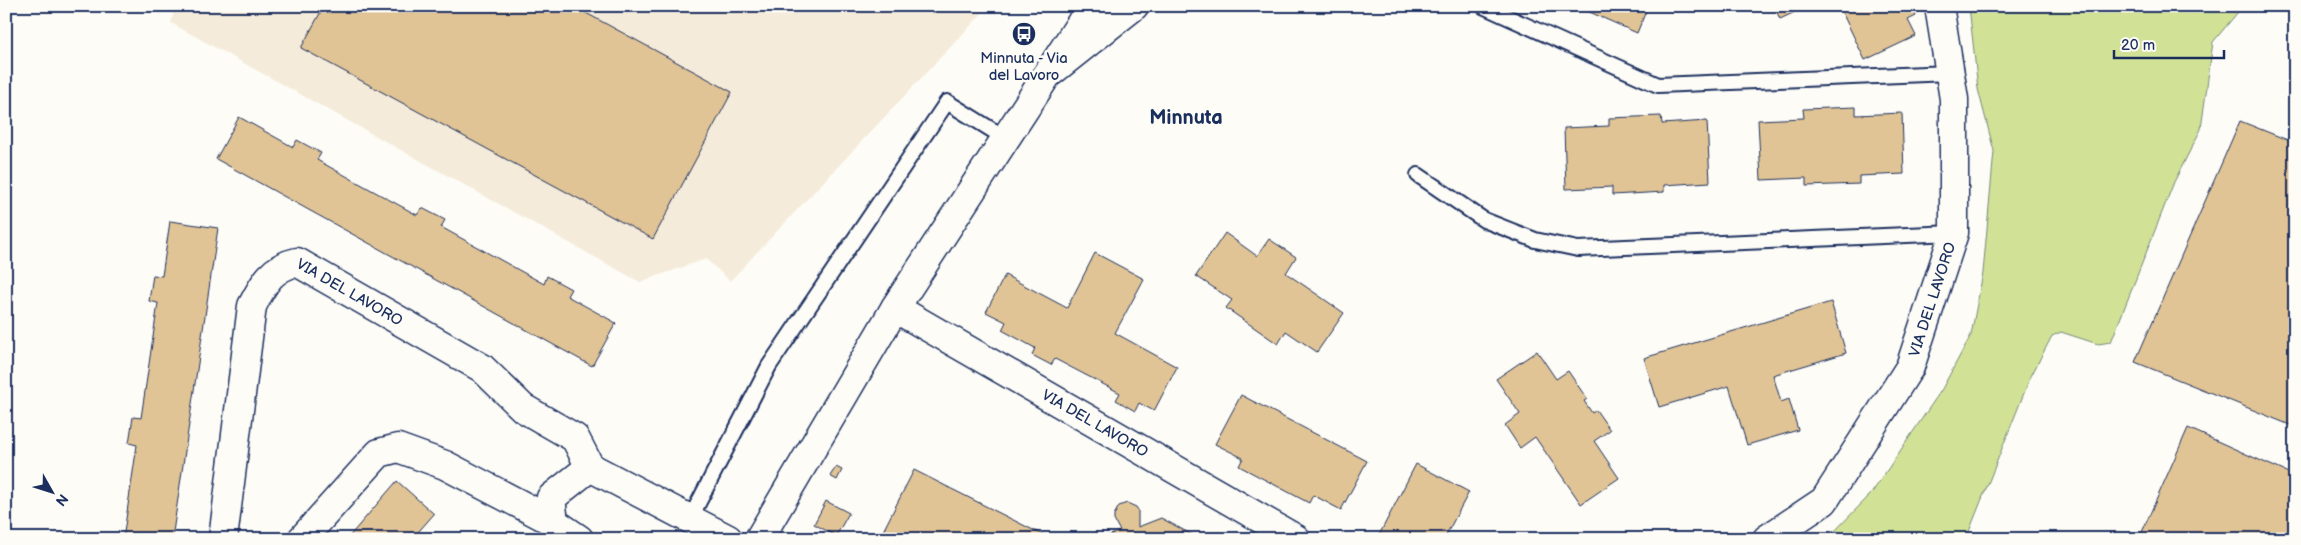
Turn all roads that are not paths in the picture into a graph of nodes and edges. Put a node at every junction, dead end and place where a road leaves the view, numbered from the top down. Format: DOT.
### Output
graph roads {
  1 [pos="1092,6"];
  2 [pos="1134,6"];
  3 [pos="1484,6"];
  4 [pos="1939,6"];
  5 [pos="1950,73"];
  6 [pos="1045,76"];
  7 [pos="1005,138"];
  8 [pos="1418,175"];
  9 [pos="1954,233"];
  10 [pos="895,308"];
  11 [pos="590,467"];
  12 [pos="690,519"];
  13 [pos="554,522"];
  14 [pos="223,539"];
  15 [pos="302,539"];
  16 [pos="579,539"];
  17 [pos="728,539"];
  18 [pos="760,539"];
  19 [pos="1296,539"];
  20 [pos="1767,539"];
  1 -- 6 [label="street"];
  2 -- 6 [label="street"];
  3 -- 5 [label="lane"];
  4 -- 5 [label="street, VIA DEL LAVORO"];
  5 -- 9 [label="street, VIA DEL LAVORO"];
  6 -- 7 [label="street"];
  7 -- 10 [label="street"];
  7 -- 12 [label="lane"];
  8 -- 9 [label="lane"];
  9 -- 20 [label="street, VIA DEL LAVORO"];
  10 -- 18 [label="street"];
  10 -- 19 [label="street, VIA DEL LAVORO"];
  11 -- 12 [label="street"];
  11 -- 13 [label="street"];
  11 -- 14 [label="street, VIA DEL LAVORO"];
  12 -- 17 [label="street"];
  13 -- 15 [label="street"];
  13 -- 16 [label="street"];
}
